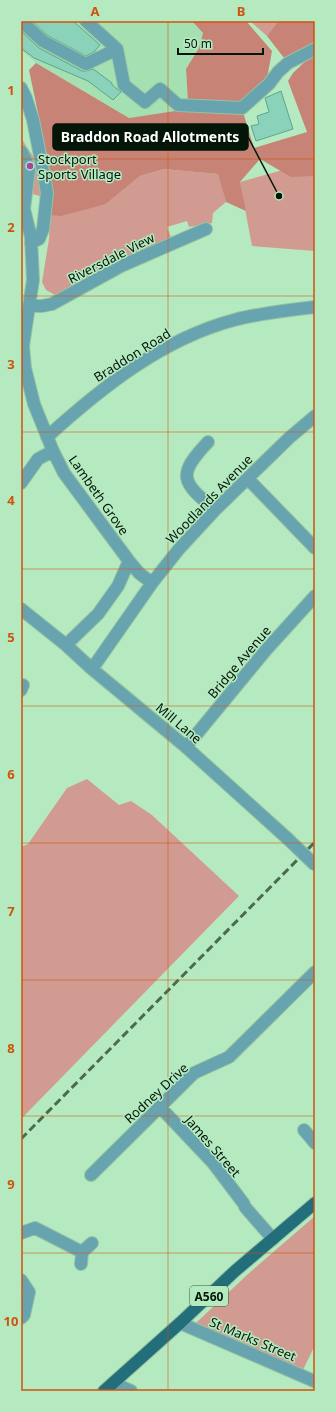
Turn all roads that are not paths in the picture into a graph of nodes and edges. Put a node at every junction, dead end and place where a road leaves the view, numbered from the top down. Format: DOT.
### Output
graph roads {
  1 [pos="21,21"];
  2 [pos="86,21"];
  3 [pos="116,49"];
  4 [pos="315,49"];
  5 [pos="21,88"];
  6 [pos="25,106"];
  7 [pos="21,151"];
  8 [pos="206,229"];
  9 [pos="31,243"];
  10 [pos="29,306"];
  11 [pos="315,307"];
  12 [pos="23,368"];
  13 [pos="315,416"];
  14 [pos="47,437"];
  15 [pos="208,442"];
  16 [pos="53,451"];
  17 [pos="248,479"];
  18 [pos="21,482"];
  19 [pos="214,510"];
  20 [pos="315,548"];
  21 [pos="129,561"];
  22 [pos="152,583"];
  23 [pos="315,596"];
  24 [pos="21,609"];
  25 [pos="66,645"];
  26 [pos="92,669"];
  27 [pos="186,747"];
  28 [pos="315,865"];
  29 [pos="315,972"];
  30 [pos="160,1107"];
  31 [pos="304,1130"];
  32 [pos="315,1143"];
  33 [pos="91,1175"];
  34 [pos="315,1203"];
  35 [pos="21,1233"];
  36 [pos="273,1239"];
  37 [pos="92,1243"];
  38 [pos="21,1280"];
  39 [pos="21,1318"];
  40 [pos="180,1323"];
  41 [pos="314,1381"];
  42 [pos="109,1387"];
  43 [pos="131,1391"];
  1 -- 3 [label="street"];
  2 -- 3 [label="street"];
  3 -- 4 [label="street"];
  5 -- 6 [label="street"];
  6 -- 9 [label="street"];
  7 -- 9 [label="street, Lambeth Grove"];
  8 -- 10 [label="street, Riversdale View"];
  9 -- 10 [label="street, Lambeth Grove"];
  10 -- 12 [label="street, Lambeth Grove"];
  11 -- 14 [label="street, Braddon Road"];
  12 -- 14 [label="street, Lambeth Grove"];
  13 -- 17 [label="street, Woodlands Avenue"];
  14 -- 16 [label="street, Lambeth Grove"];
  15 -- 19 [label="street"];
  16 -- 18 [label="street"];
  16 -- 21 [label="street, Lambeth Grove"];
  17 -- 19 [label="street, Woodlands Avenue"];
  17 -- 20 [label="street"];
  19 -- 22 [label="street, Woodlands Avenue"];
  21 -- 22 [label="street, Lambeth Grove"];
  21 -- 25 [label="street"];
  22 -- 26 [label="street, Woodlands Avenue"];
  23 -- 27 [label="street, Bridge Avenue"];
  24 -- 25 [label="street, Mill Lane"];
  25 -- 26 [label="street, Mill Lane"];
  26 -- 27 [label="street, Mill Lane"];
  27 -- 28 [label="street, Mill Lane, bridge"];
  29 -- 30 [label="street, Rodney Drive"];
  30 -- 33 [label="street, Rodney Drive"];
  30 -- 36 [label="street, James Street"];
  31 -- 32 [label="street"];
  34 -- 36 [label="main road, A560"];
  35 -- 37 [label="street"];
  36 -- 40 [label="main road, A560"];
  38 -- 39 [label="street"];
  40 -- 41 [label="street, St Marks Street"];
  40 -- 42 [label="main road, A560"];
  42 -- 43 [label="street"];
}
